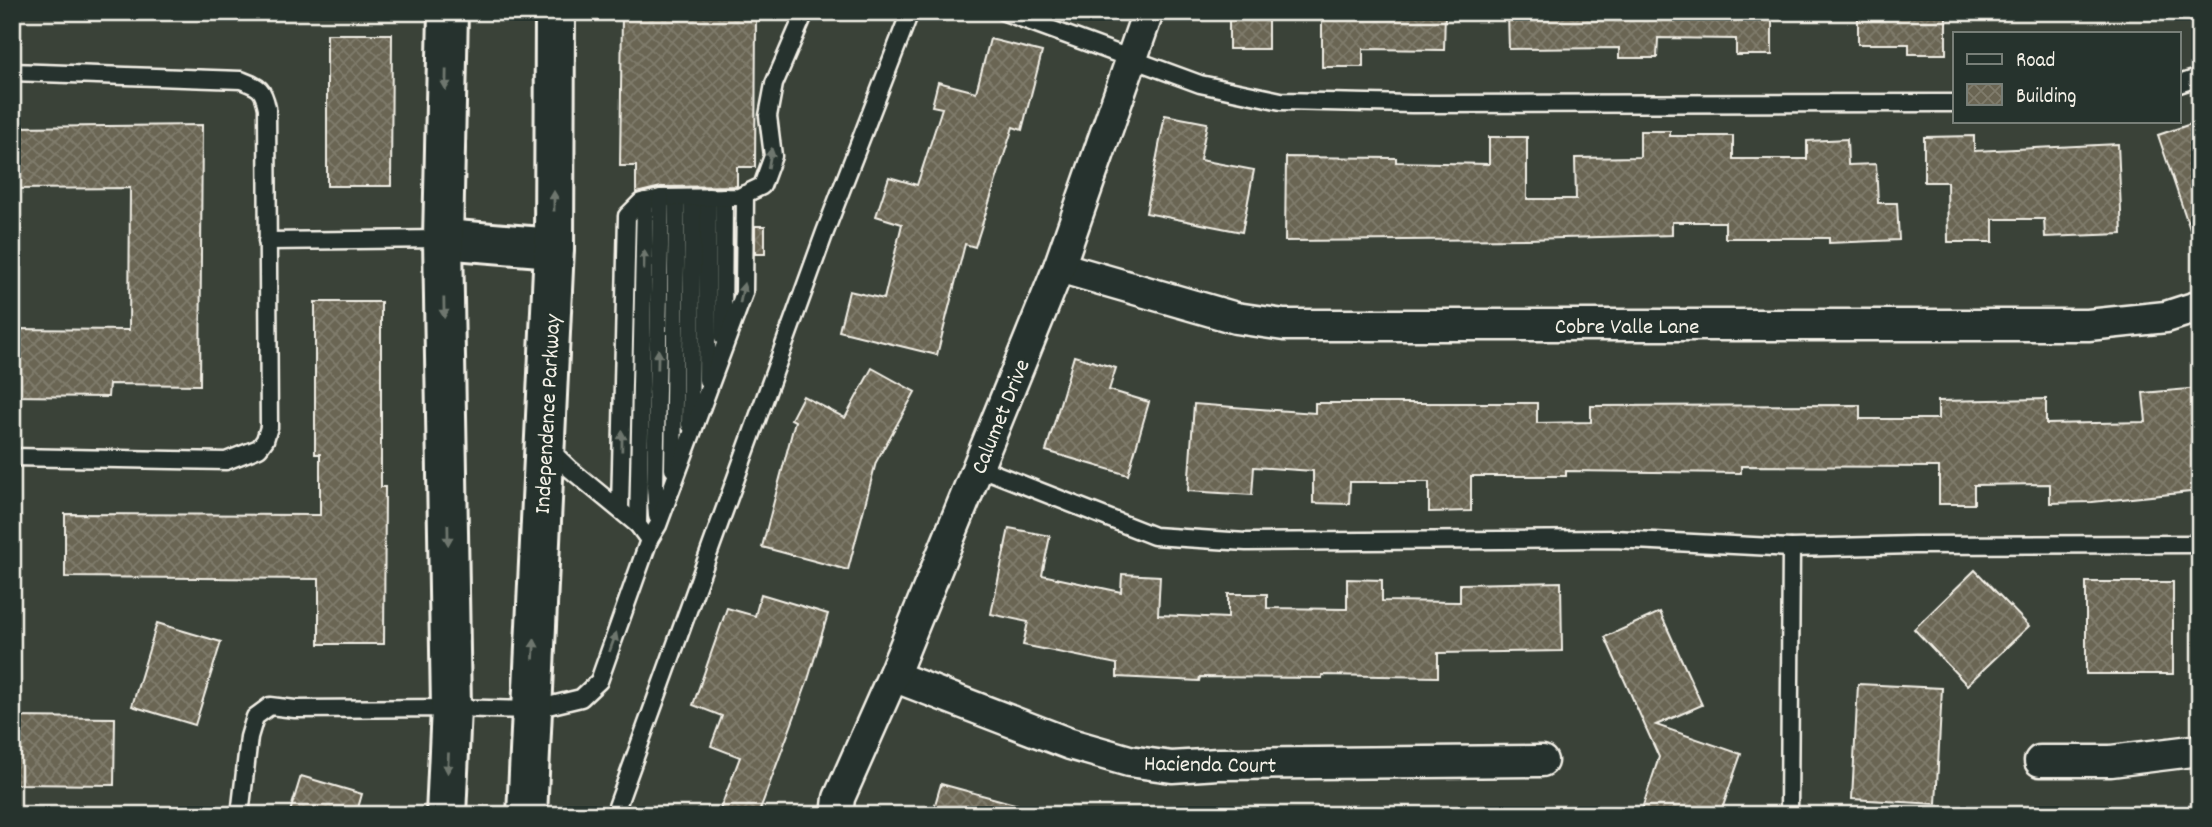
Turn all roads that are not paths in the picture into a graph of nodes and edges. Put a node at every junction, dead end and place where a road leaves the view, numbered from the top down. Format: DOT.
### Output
graph roads {
  1 [pos="448,12"];
  2 [pos="555,12"];
  3 [pos="804,12"];
  4 [pos="910,12"];
  5 [pos="1004,12"];
  6 [pos="1148,12"];
  7 [pos="1129,60"];
  8 [pos="12,72"];
  9 [pos="2200,77"];
  10 [pos="2180,84"];
  11 [pos="1953,103"];
  12 [pos="745,194"];
  13 [pos="724,197"];
  14 [pos="692,198"];
  15 [pos="653,200"];
  16 [pos="443,239"];
  17 [pos="267,241"];
  18 [pos="554,248"];
  19 [pos="1059,267"];
  20 [pos="2200,306"];
  21 [pos="723,351"];
  22 [pos="707,393"];
  23 [pos="690,438"];
  24 [pos="545,444"];
  25 [pos="12,457"];
  26 [pos="978,467"];
  27 [pos="673,482"];
  28 [pos="620,509"];
  29 [pos="638,525"];
  30 [pos="657,525"];
  31 [pos="649,540"];
  32 [pos="2200,544"];
  33 [pos="1791,548"];
  34 [pos="893,676"];
  35 [pos="451,708"];
  36 [pos="531,710"];
  37 [pos="2200,750"];
  38 [pos="1542,761"];
  39 [pos="2040,761"];
  40 [pos="240,815"];
  41 [pos="446,815"];
  42 [pos="527,815"];
  43 [pos="614,815"];
  44 [pos="836,815"];
  45 [pos="1789,815"];
  1 -- 16 [label="main road, one-way"];
  18 -- 2 [label="main road, Independence Parkway, one-way"];
  12 -- 3 [label="lane, one-way"];
  4 -- 43 [label="lane"];
  5 -- 7 [label="lane"];
  6 -- 7 [label="street, Calumet Drive"];
  7 -- 11 [label="lane"];
  7 -- 19 [label="street, Calumet Drive"];
  8 -- 17 [label="lane"];
  9 -- 10 [label="lane"];
  12 -- 13 [label="lane"];
  21 -- 12 [label="lane, one-way"];
  13 -- 14 [label="lane"];
  13 -- 21 [label="lane"];
  14 -- 15 [label="lane"];
  14 -- 22 [label="lane"];
  14 -- 23 [label="lane"];
  14 -- 27 [label="lane"];
  28 -- 15 [label="lane, one-way"];
  29 -- 15 [label="lane, one-way"];
  30 -- 15 [label="lane, one-way"];
  16 -- 17 [label="lane"];
  16 -- 18 [label="main road"];
  16 -- 35 [label="main road, one-way"];
  17 -- 25 [label="lane"];
  18 -- 24 [label="main road, Independence Parkway"];
  19 -- 20 [label="street, Cobre Valle Lane"];
  19 -- 26 [label="street, Calumet Drive"];
  21 -- 22 [label="lane"];
  22 -- 23 [label="lane"];
  23 -- 27 [label="lane"];
  24 -- 28 [label="lane"];
  36 -- 24 [label="main road, Independence Parkway, one-way"];
  26 -- 33 [label="lane"];
  26 -- 34 [label="street, Calumet Drive"];
  27 -- 30 [label="lane"];
  28 -- 29 [label="lane"];
  29 -- 31 [label="lane"];
  30 -- 31 [label="lane"];
  36 -- 31 [label="lane, one-way"];
  32 -- 33 [label="lane"];
  33 -- 45 [label="lane"];
  34 -- 38 [label="street, Hacienda Court"];
  34 -- 44 [label="street, Calumet Drive"];
  35 -- 36 [label="lane"];
  35 -- 40 [label="lane"];
  35 -- 41 [label="main road, one-way"];
  36 -- 42 [label="main road, Independence Parkway"];
  37 -- 39 [label="street"];
}
